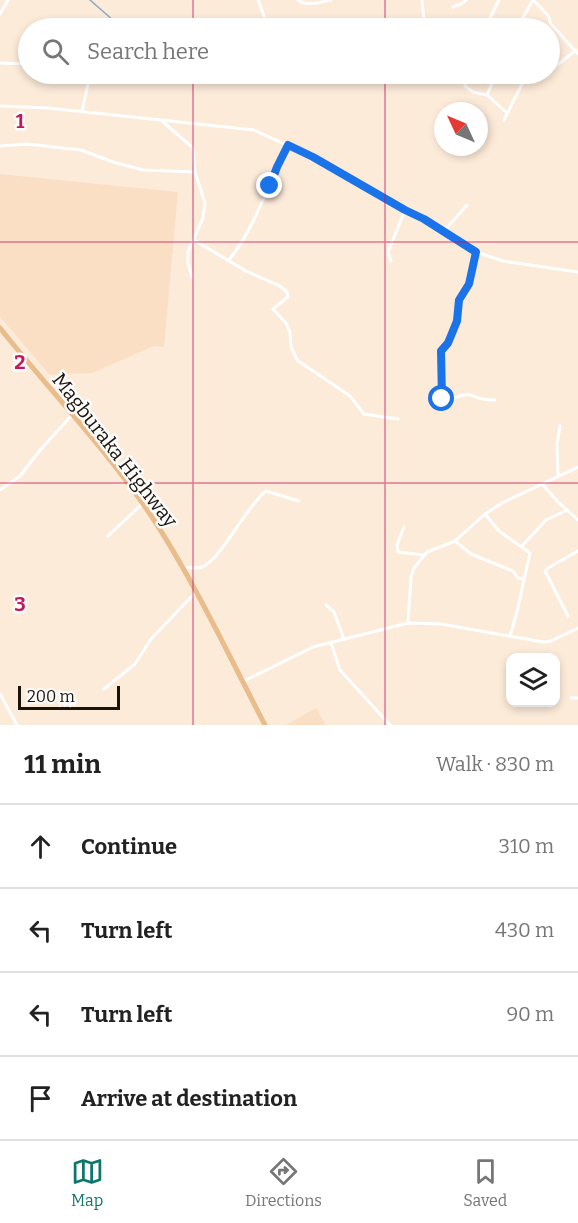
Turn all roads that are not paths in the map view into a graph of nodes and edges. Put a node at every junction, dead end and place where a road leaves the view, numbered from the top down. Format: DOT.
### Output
graph roads {
  1 [pos="8,0"];
  2 [pos="258,0"];
  3 [pos="298,0"];
  4 [pos="331,0"];
  5 [pos="422,0"];
  6 [pos="466,0"];
  7 [pos="499,0"];
  8 [pos="533,0"];
  9 [pos="453,7"];
  10 [pos="0,14"];
  11 [pos="264,16"];
  12 [pos="424,18"];
  13 [pos="490,18"];
  14 [pos="523,18"];
  15 [pos="549,18"];
  16 [pos="560,34"];
  17 [pos="577,52"];
  18 [pos="0,63"];
  19 [pos="18,64"];
  20 [pos="560,64"];
  21 [pos="88,84"];
  22 [pos="465,84"];
  23 [pos="492,84"];
  24 [pos="522,84"];
  25 [pos="487,95"];
  26 [pos="0,106"];
  27 [pos="82,112"];
  28 [pos="507,113"];
  29 [pos="161,120"];
  30 [pos="504,120"];
  31 [pos="288,145"];
  32 [pos="0,146"];
  33 [pos="195,172"];
  34 [pos="467,205"];
  35 [pos="405,210"];
  36 [pos="443,232"];
  37 [pos="194,240"];
  38 [pos="476,252"];
  39 [pos="229,260"];
  40 [pos="391,261"];
  41 [pos="578,272"];
  42 [pos="192,277"];
  43 [pos="0,328"];
  44 [pos="495,400"];
  45 [pos="72,415"];
  46 [pos="398,419"];
  47 [pos="560,426"];
  48 [pos="578,467"];
  49 [pos="558,476"];
  50 [pos="543,484"];
  51 [pos="0,490"];
  52 [pos="299,501"];
  53 [pos="142,504"];
  54 [pos="567,510"];
  55 [pos="484,514"];
  56 [pos="578,520"];
  57 [pos="404,527"];
  58 [pos="108,536"];
  59 [pos="455,541"];
  60 [pos="522,546"];
  61 [pos="578,551"];
  62 [pos="424,555"];
  63 [pos="183,568"];
  64 [pos="524,579"];
  65 [pos="196,592"];
  66 [pos="326,605"];
  67 [pos="568,616"];
  68 [pos="408,623"];
  69 [pos="578,628"];
  70 [pos="510,636"];
  71 [pos="344,639"];
  72 [pos="331,642"];
  73 [pos="242,682"];
  74 [pos="104,689"];
  75 [pos="0,694"];
  76 [pos="571,698"];
  77 [pos="578,698"];
  78 [pos="18,725"];
  79 [pos="265,725"];
  80 [pos="390,725"];
  1 -- 10 [label="street"];
  2 -- 11 [label="street"];
  3 -- 4 [label="street"];
  5 -- 12 [label="street"];
  6 -- 9 [label="street"];
  7 -- 13 [label="street"];
  8 -- 14 [label="street"];
  8 -- 15 [label="street"];
  16 -- 17 [label="street"];
  17 -- 20 [label="street"];
  18 -- 19 [label="street"];
  21 -- 27 [label="street"];
  22 -- 25 [label="street"];
  23 -- 25 [label="street"];
  24 -- 28 [label="street"];
  25 -- 28 [label="street"];
  26 -- 27 [label="street"];
  27 -- 29 [label="street"];
  28 -- 30 [label="street"];
  29 -- 31 [label="street"];
  29 -- 33 [label="street"];
  31 -- 35 [label="street"];
  31 -- 39 [label="street"];
  32 -- 33 [label="street"];
  33 -- 37 [label="street"];
  34 -- 36 [label="street"];
  35 -- 36 [label="street"];
  35 -- 40 [label="street"];
  36 -- 38 [label="street"];
  37 -- 39 [label="street"];
  37 -- 42 [label="street"];
  38 -- 41 [label="street"];
  38 -- 44 [label="street"];
  39 -- 46 [label="street"];
  43 -- 45 [label="main road, Magburaka Highway"];
  45 -- 51 [label="street"];
  45 -- 53 [label="main road, Magburaka Highway"];
  47 -- 49 [label="street"];
  48 -- 49 [label="street"];
  49 -- 50 [label="street"];
  50 -- 54 [label="street"];
  50 -- 55 [label="street"];
  52 -- 63 [label="street"];
  53 -- 58 [label="street"];
  53 -- 63 [label="main road, Magburaka Highway"];
  54 -- 56 [label="street"];
  54 -- 60 [label="street"];
  55 -- 59 [label="street"];
  55 -- 60 [label="street"];
  57 -- 62 [label="street"];
  59 -- 62 [label="street"];
  59 -- 64 [label="street"];
  60 -- 64 [label="street"];
  61 -- 67 [label="street"];
  62 -- 68 [label="street"];
  63 -- 65 [label="main road, Magburaka Highway"];
  64 -- 70 [label="street"];
  65 -- 73 [label="main road, Magburaka Highway"];
  65 -- 74 [label="street"];
  66 -- 71 [label="street"];
  68 -- 70 [label="street"];
  68 -- 71 [label="street"];
  69 -- 70 [label="street"];
  71 -- 72 [label="street"];
  72 -- 73 [label="street"];
  72 -- 80 [label="street"];
  73 -- 79 [label="main road, Magburaka Highway"];
  75 -- 78 [label="street"];
  76 -- 77 [label="street"];
}
